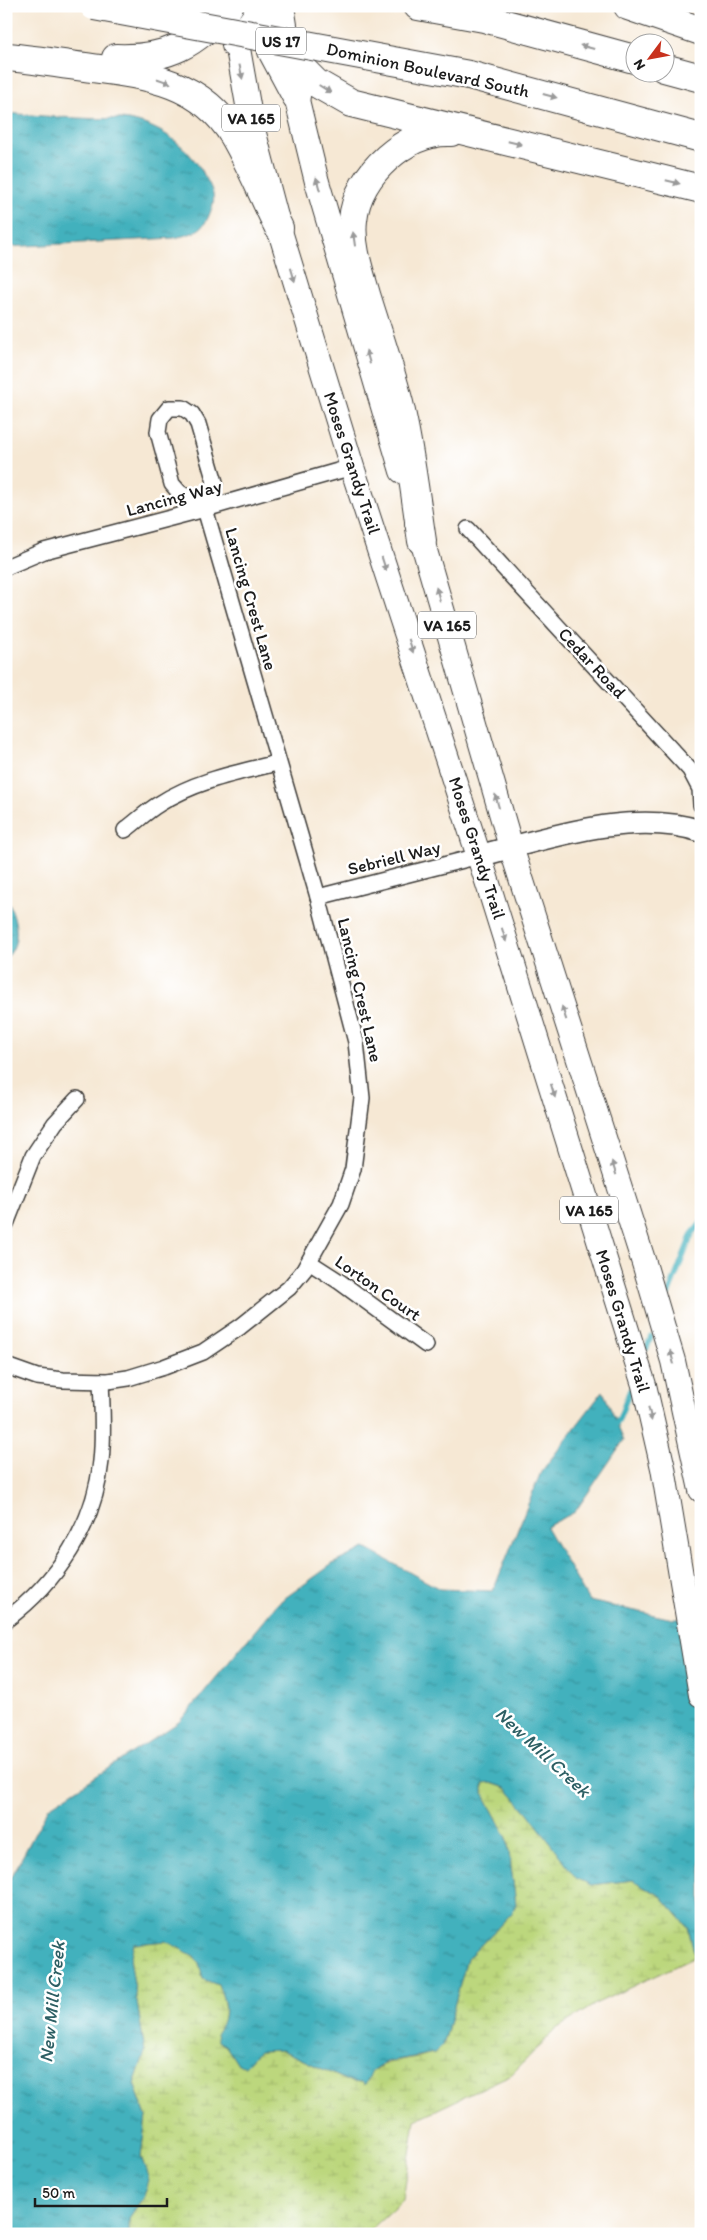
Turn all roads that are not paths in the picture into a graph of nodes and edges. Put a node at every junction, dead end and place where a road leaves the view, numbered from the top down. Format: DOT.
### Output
graph roads {
  1 [pos="94,6"];
  2 [pos="230,6"];
  3 [pos="282,6"];
  4 [pos="418,6"];
  5 [pos="608,6"];
  6 [pos="628,6"];
  7 [pos="256,10"];
  8 [pos="664,18"];
  9 [pos="701,31"];
  10 [pos="236,45"];
  11 [pos="290,56"];
  12 [pos="9,57"];
  13 [pos="624,57"];
  14 [pos="674,71"];
  15 [pos="701,78"];
  16 [pos="296,96"];
  17 [pos="468,132"];
  18 [pos="701,138"];
  19 [pos="701,189"];
  20 [pos="278,228"];
  21 [pos="352,467"];
  22 [pos="205,509"];
  23 [pos="468,529"];
  24 [pos="422,541"];
  25 [pos="6,567"];
  26 [pos="278,763"];
  27 [pos="701,807"];
  28 [pos="126,830"];
  29 [pos="699,830"];
  30 [pos="511,847"];
  31 [pos="480,856"];
  32 [pos="318,897"];
  33 [pos="77,1099"];
  34 [pos="6,1224"];
  35 [pos="309,1262"];
  36 [pos="426,1345"];
  37 [pos="6,1366"];
  38 [pos="101,1381"];
  39 [pos="701,1490"];
  40 [pos="6,1620"];
  41 [pos="701,1695"];
  1 -- 18 [label="highway, Dominion Boulevard South / US 17, one-way, bridge"];
  2 -- 10 [label="main road, Moses Grandy Trail / VA 165"];
  2 -- 12 [label="highway"];
  3 -- 11 [label="main road, VA 165"];
  13 -- 4 [label="highway, one-way"];
  5 -- 8 [label="highway"];
  6 -- 8 [label="highway"];
  7 -- 10 [label="highway"];
  7 -- 11 [label="highway"];
  7 -- 16 [label="highway"];
  8 -- 9 [label="highway"];
  10 -- 20 [label="main road, Moses Grandy Trail / VA 165, one-way"];
  11 -- 16 [label="main road, Moses Grandy Trail / VA 165"];
  11 -- 17 [label="highway, one-way"];
  12 -- 20 [label="highway, one-way"];
  14 -- 15 [label="highway"];
  24 -- 16 [label="main road, Moses Grandy Trail / VA 165, one-way"];
  17 -- 19 [label="highway, one-way"];
  24 -- 17 [label="highway, one-way"];
  20 -- 21 [label="main road, Moses Grandy Trail / VA 165, one-way"];
  21 -- 22 [label="street, Lancing Way"];
  21 -- 31 [label="main road, Moses Grandy Trail / VA 165, one-way"];
  22 -- 22 [label="street"];
  22 -- 25 [label="street, Lancing Way"];
  22 -- 26 [label="street, Lancing Crest Lane"];
  23 -- 27 [label="street, Cedar Road"];
  30 -- 24 [label="main road, Moses Grandy Trail / VA 165, one-way"];
  26 -- 28 [label="street"];
  26 -- 32 [label="street, Lancing Crest Lane"];
  27 -- 29 [label="street, Cedar Road"];
  29 -- 30 [label="street, Cedar Road"];
  30 -- 31 [label="street, Cedar Road"];
  39 -- 30 [label="main road, Moses Grandy Trail / VA 165, one-way"];
  31 -- 32 [label="street, Sebriell Way"];
  31 -- 41 [label="main road, Moses Grandy Trail / VA 165, one-way"];
  32 -- 35 [label="street, Lancing Crest Lane"];
  33 -- 34 [label="street"];
  35 -- 36 [label="street, Lorton Court"];
  35 -- 38 [label="street, Lancing Crest Lane"];
  37 -- 38 [label="street, Lancing Crest Lane"];
  38 -- 40 [label="street"];
}
